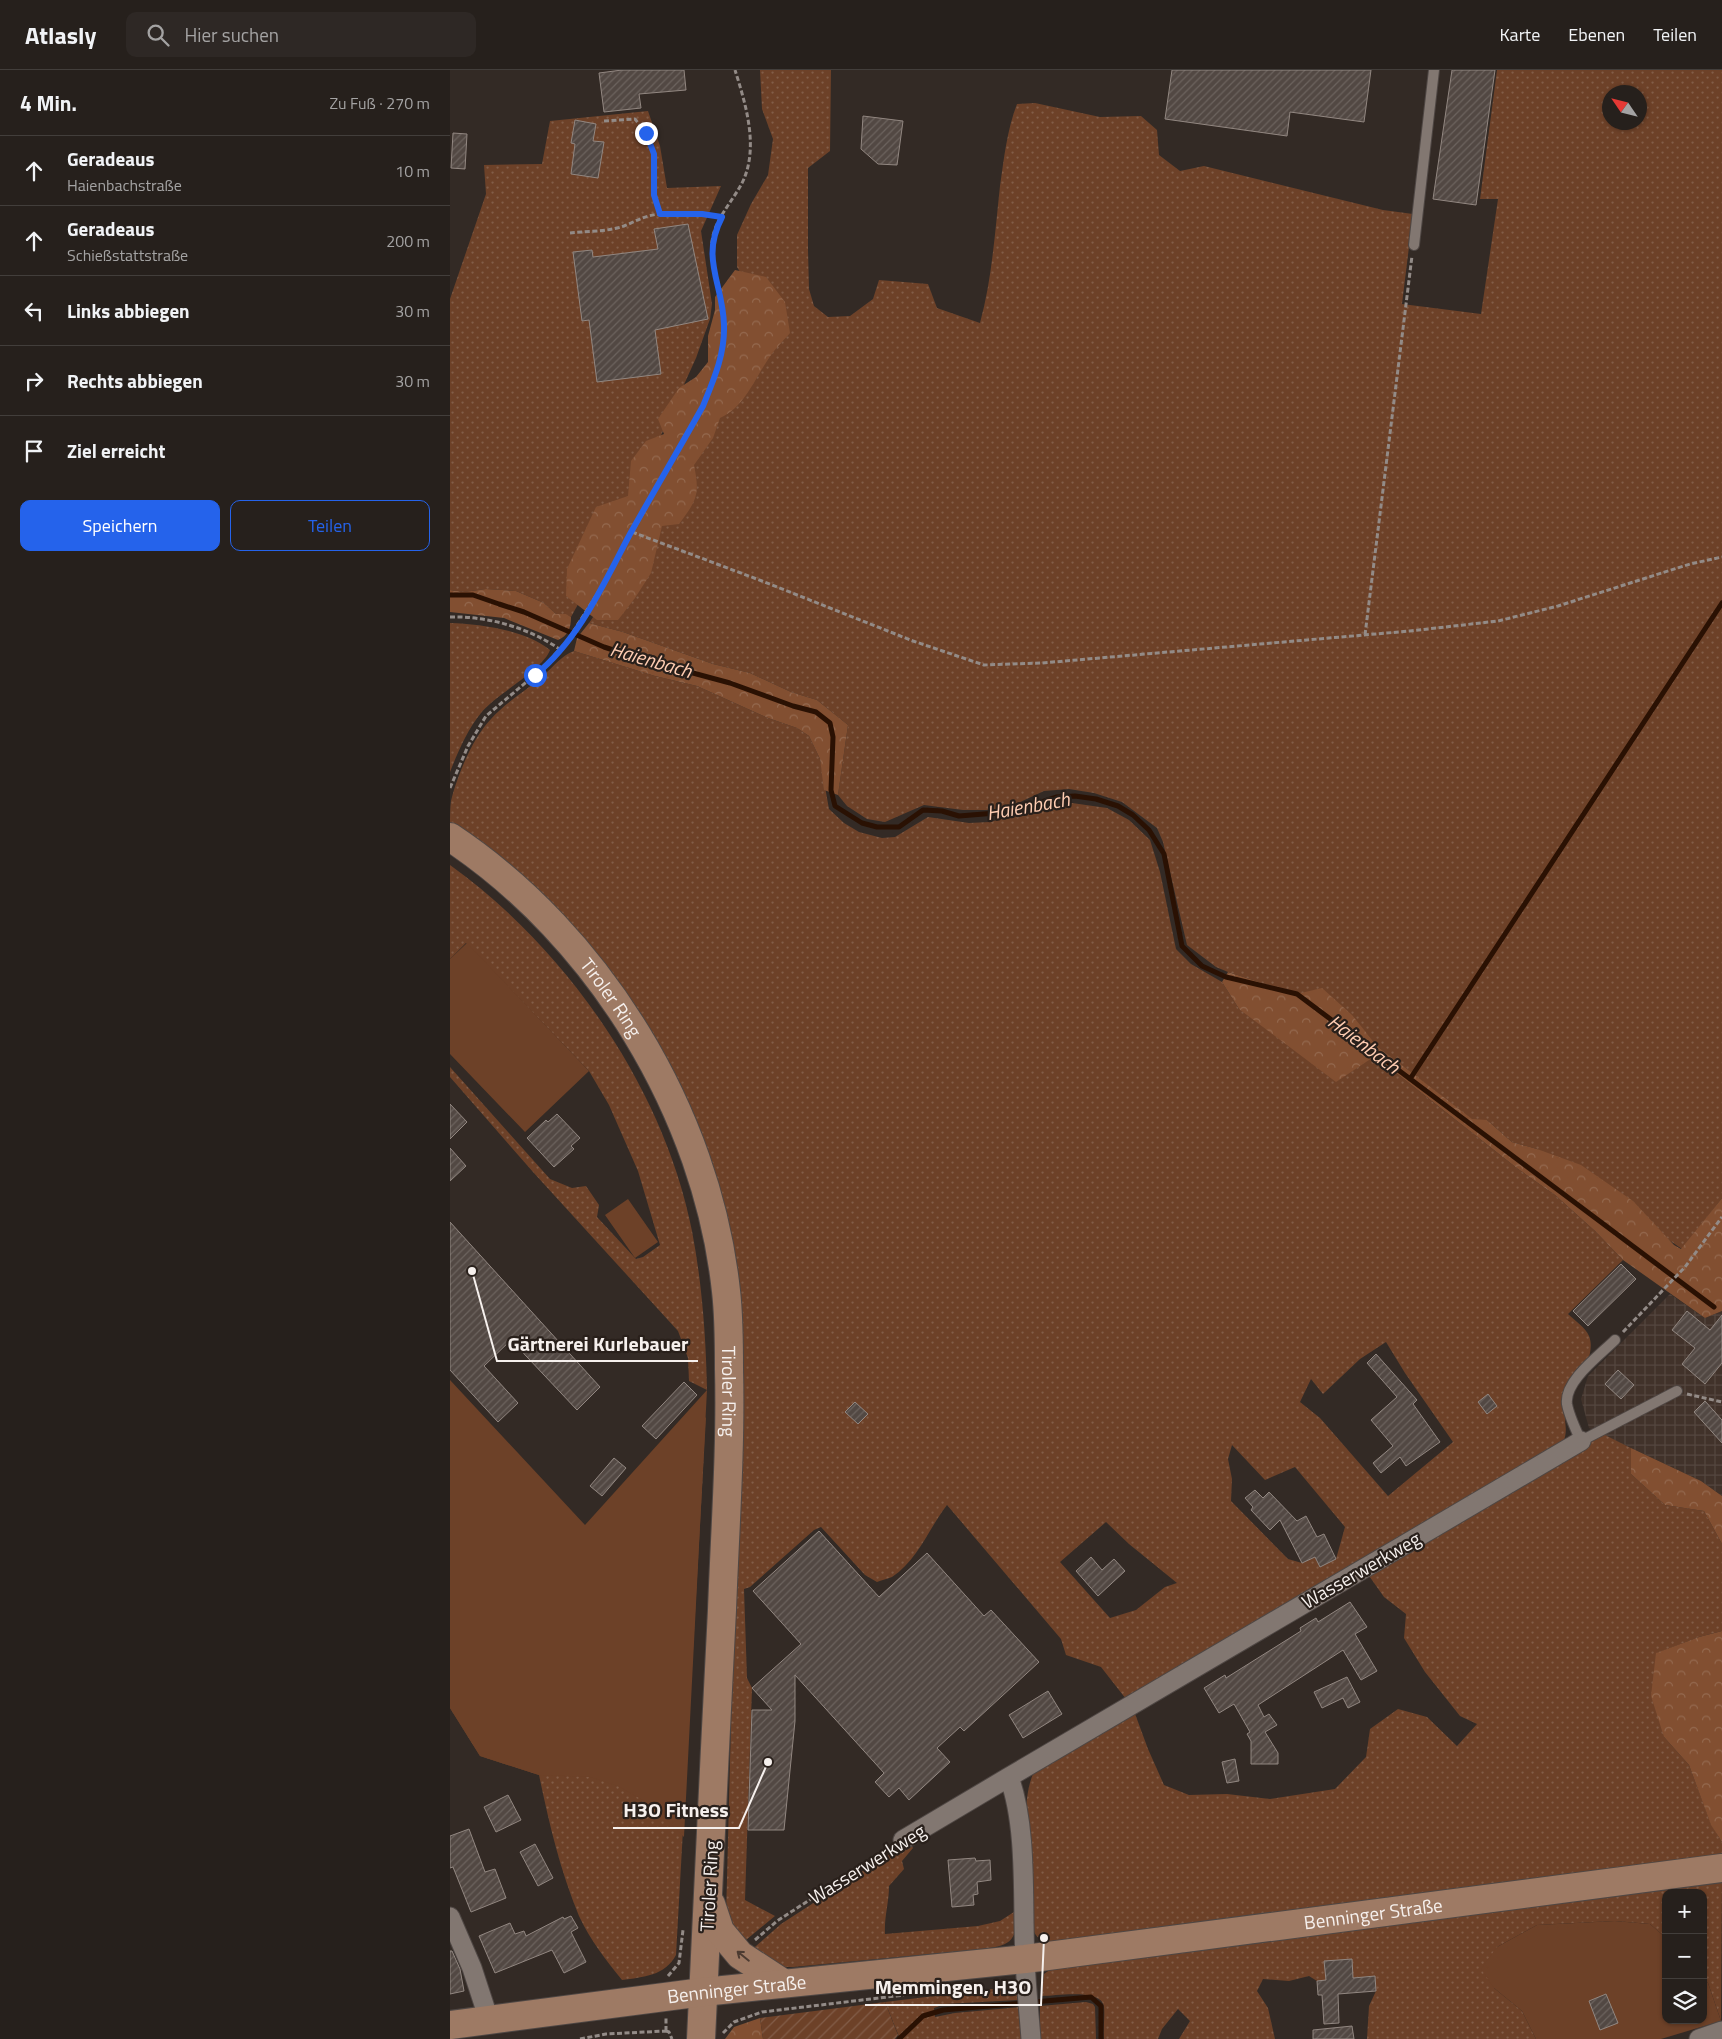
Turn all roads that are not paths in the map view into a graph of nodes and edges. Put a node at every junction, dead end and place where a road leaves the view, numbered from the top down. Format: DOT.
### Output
graph roads {
  1 [pos="1434,70"];
  2 [pos="1414,245"];
  3 [pos="450,837"];
  4 [pos="1615,1340"];
  5 [pos="1677,1391"];
  6 [pos="1580,1441"];
  7 [pos="1009,1777"];
  8 [pos="903,1840"];
  9 [pos="1722,1868"];
  10 [pos="708,1895"];
  11 [pos="450,1917"];
  12 [pos="1025,1960"];
  13 [pos="783,1984"];
  14 [pos="704,1992"];
  15 [pos="489,2020"];
  16 [pos="450,2025"];
  17 [pos="1722,2031"];
  18 [pos="701,2037"];
  19 [pos="1031,2039"];
  20 [pos="1699,2039"];
  1 -- 2 [label="lane"];
  3 -- 10 [label="main road, Tiroler Ring"];
  4 -- 6 [label="lane"];
  5 -- 6 [label="lane, Wasserwerkweg"];
  6 -- 7 [label="street, Wasserwerkweg"];
  7 -- 8 [label="street, Wasserwerkweg"];
  7 -- 12 [label="street"];
  9 -- 12 [label="main road, Benninger Straße"];
  13 -- 10 [label="main road, one-way"];
  10 -- 14 [label="main road, Tiroler Ring"];
  11 -- 15 [label="street"];
  12 -- 13 [label="main road, Benninger Straße"];
  12 -- 19 [label="street"];
  13 -- 14 [label="main road, Benninger Straße"];
  14 -- 15 [label="main road, Benninger Straße"];
  14 -- 18 [label="main road, Tiroler Ring"];
  15 -- 16 [label="main road, Benninger Straße"];
  17 -- 20 [label="street"];
}
